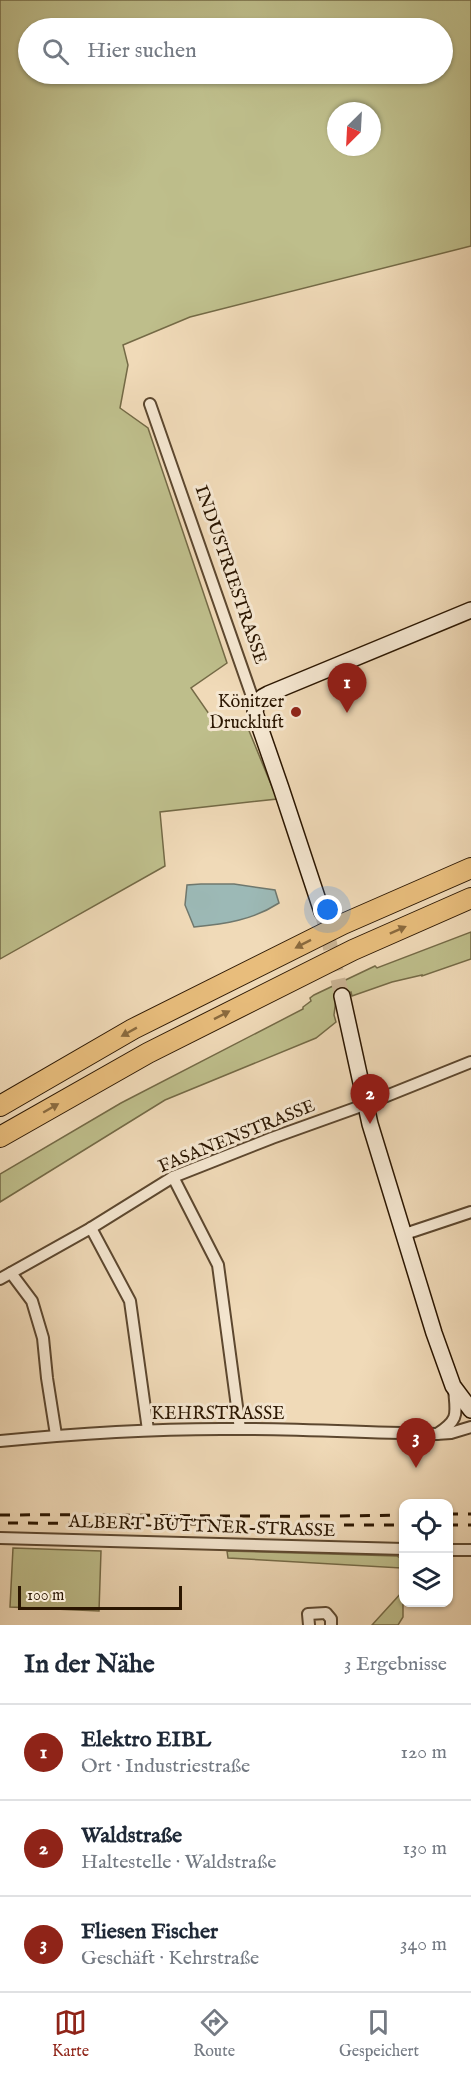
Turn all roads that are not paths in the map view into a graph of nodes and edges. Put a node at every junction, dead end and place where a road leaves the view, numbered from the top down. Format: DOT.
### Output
graph roads {
  1 [pos="150,404"];
  2 [pos="471,610"];
  3 [pos="255,705"];
  4 [pos="471,868"];
  5 [pos="471,898"];
  6 [pos="322,912"];
  7 [pos="342,996"];
  8 [pos="471,1062"];
  9 [pos="364,1105"];
  10 [pos="0,1106"];
  11 [pos="0,1137"];
  12 [pos="173,1177"];
  13 [pos="471,1212"];
  14 [pos="91,1228"];
  15 [pos="405,1234"];
  16 [pos="11,1273"];
  17 [pos="0,1279"];
  18 [pos="453,1386"];
  19 [pos="471,1410"];
  20 [pos="471,1427"];
  21 [pos="240,1429"];
  22 [pos="148,1430"];
  23 [pos="436,1434"];
  24 [pos="56,1435"];
  25 [pos="0,1441"];
  26 [pos="0,1538"];
  27 [pos="399,1549"];
  28 [pos="453,1550"];
  29 [pos="471,1550"];
  30 [pos="309,1625"];
  31 [pos="331,1625"];
  1 -- 3 [label="street, INDUSTRIESTRASSE"];
  2 -- 3 [label="street"];
  3 -- 6 [label="street"];
  4 -- 10 [label="highway, one-way"];
  11 -- 5 [label="highway, one-way"];
  7 -- 9 [label="street"];
  8 -- 9 [label="street, FASANENSTRASSE"];
  9 -- 12 [label="street, FASANENSTRASSE"];
  9 -- 15 [label="street"];
  12 -- 14 [label="street, FASANENSTRASSE"];
  12 -- 21 [label="street"];
  13 -- 15 [label="street"];
  14 -- 16 [label="street, FASANENSTRASSE"];
  14 -- 22 [label="street"];
  15 -- 18 [label="street"];
  16 -- 17 [label="street, FASANENSTRASSE"];
  16 -- 24 [label="street"];
  18 -- 19 [label="street"];
  18 -- 23 [label="street"];
  20 -- 23 [label="street, KEHRSTRASSE"];
  21 -- 22 [label="street, KEHRSTRASSE"];
  21 -- 23 [label="street, KEHRSTRASSE"];
  22 -- 24 [label="street, KEHRSTRASSE"];
  24 -- 25 [label="street, KEHRSTRASSE"];
  26 -- 27 [label="street, ALBERT-BÜTTNER-STRASSE"];
  28 -- 29 [label="street"];
  30 -- 31 [label="street"];
}
